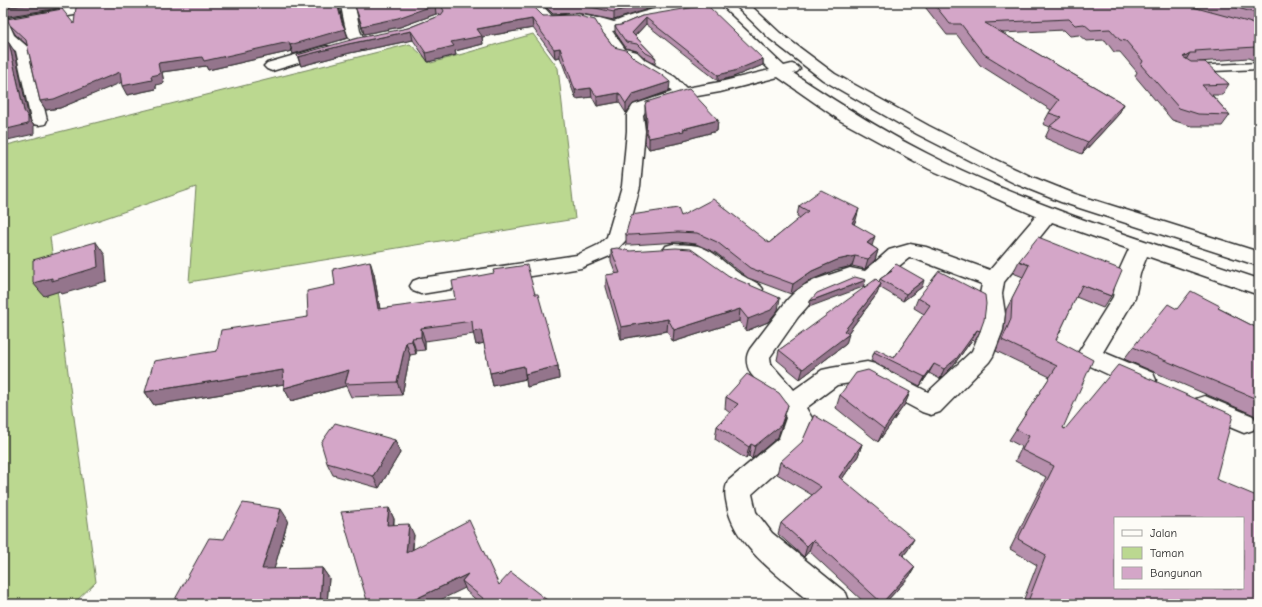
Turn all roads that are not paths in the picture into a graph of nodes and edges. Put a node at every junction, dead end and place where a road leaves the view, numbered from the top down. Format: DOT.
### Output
graph roads {
  1 [pos="120,3"];
  2 [pos="346,3"];
  3 [pos="532,3"];
  4 [pos="709,3"];
  5 [pos="740,3"];
  6 [pos="600,22"];
  7 [pos="3,24"];
  8 [pos="808,64"];
  9 [pos="272,66"];
  10 [pos="1259,66"];
  11 [pos="1184,69"];
  12 [pos="784,71"];
  13 [pos="682,94"];
  14 [pos="39,120"];
  15 [pos="1048,214"];
  16 [pos="1141,246"];
  17 [pos="604,250"];
  18 [pos="652,252"];
  19 [pos="630,254"];
  20 [pos="1259,259"];
  21 [pos="994,280"];
  22 [pos="421,286"];
  23 [pos="1259,287"];
  24 [pos="780,300"];
  25 [pos="1165,389"];
  26 [pos="1187,398"];
  27 [pos="792,405"];
  28 [pos="1244,423"];
  29 [pos="835,604"];
  1 -- 7 [label="street"];
  2 -- 9 [label="street"];
  3 -- 6 [label="street"];
  4 -- 6 [label="street"];
  4 -- 12 [label="street"];
  5 -- 8 [label="street"];
  6 -- 13 [label="street"];
  7 -- 14 [label="street"];
  8 -- 12 [label="street"];
  8 -- 20 [label="street"];
  10 -- 11 [label="lane"];
  12 -- 13 [label="street"];
  12 -- 15 [label="street"];
  13 -- 17 [label="street"];
  15 -- 16 [label="street"];
  15 -- 21 [label="street"];
  16 -- 23 [label="street"];
  16 -- 25 [label="street"];
  17 -- 19 [label="street"];
  17 -- 22 [label="street"];
  18 -- 24 [label="street"];
  21 -- 24 [label="street"];
  21 -- 27 [label="street"];
  24 -- 27 [label="street"];
  26 -- 28 [label="street"];
  27 -- 29 [label="street"];
}
